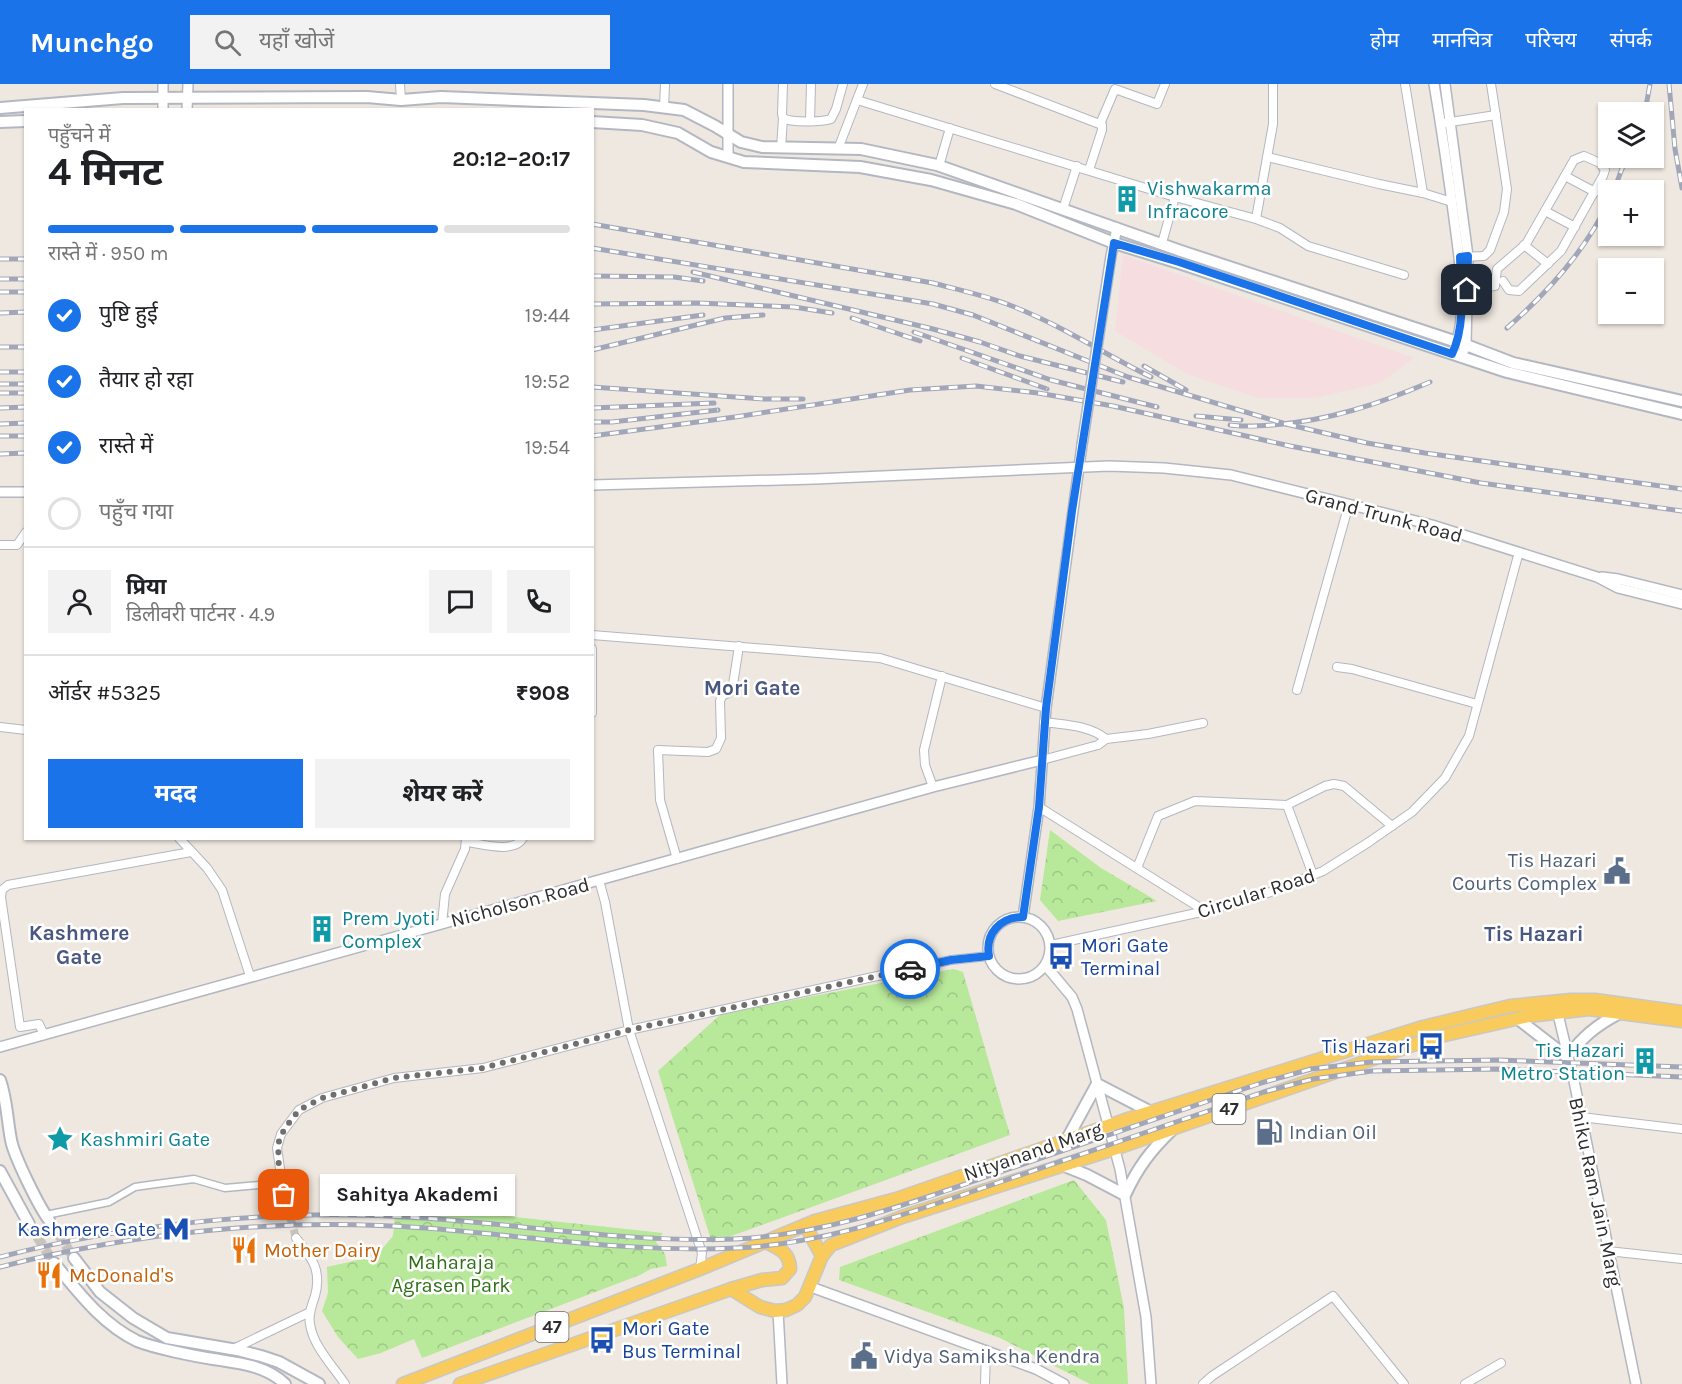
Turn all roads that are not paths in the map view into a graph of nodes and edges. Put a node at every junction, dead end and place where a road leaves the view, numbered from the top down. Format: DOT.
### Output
graph roads {
  1 [pos="163,84"];
  2 [pos="188,84"];
  3 [pos="400,84"];
  4 [pos="665,84"];
  5 [pos="728,84"];
  6 [pos="783,84"];
  7 [pos="811,84"];
  8 [pos="843,84"];
  9 [pos="863,84"];
  10 [pos="995,84"];
  11 [pos="1165,84"];
  12 [pos="1274,84"];
  13 [pos="1405,84"];
  14 [pos="1434,84"];
  15 [pos="1445,84"];
  16 [pos="1491,84"];
  17 [pos="401,100"];
  18 [pos="857,100"];
  19 [pos="163,104"];
  20 [pos="187,104"];
  21 [pos="0,108"];
  22 [pos="664,108"];
  23 [pos="1496,115"];
  24 [pos="783,118"];
  25 [pos="24,121"];
  26 [pos="810,121"];
  27 [pos="0,122"];
  28 [pos="594,122"];
  29 [pos="1451,122"];
  30 [pos="1100,124"];
  31 [pos="1440,124"];
  32 [pos="950,128"];
  33 [pos="728,134"];
  34 [pos="781,148"];
  35 [pos="838,149"];
  36 [pos="728,157"];
  37 [pos="1267,157"];
  38 [pos="939,166"];
  39 [pos="1077,166"];
  40 [pos="1089,170"];
  41 [pos="1565,176"];
  42 [pos="1595,192"];
  43 [pos="1423,193"];
  44 [pos="1175,197"];
  45 [pos="1452,202"];
  46 [pos="1063,209"];
  47 [pos="1545,211"];
  48 [pos="1256,219"];
  49 [pos="1575,227"];
  50 [pos="1117,228"];
  51 [pos="1114,243"];
  52 [pos="1162,243"];
  53 [pos="1524,245"];
  54 [pos="1181,251"];
  55 [pos="1464,256"];
  56 [pos="1179,262"];
  57 [pos="1548,264"];
  58 [pos="1404,274"];
  59 [pos="1503,281"];
  60 [pos="1467,290"];
  61 [pos="1462,344"];
  62 [pos="1456,356"];
  63 [pos="1682,401"];
  64 [pos="1682,414"];
  65 [pos="1078,467"];
  66 [pos="594,485"];
  67 [pos="0,492"];
  68 [pos="24,492"];
  69 [pos="1348,504"];
  70 [pos="24,535"];
  71 [pos="0,545"];
  72 [pos="1519,552"];
  73 [pos="1597,577"];
  74 [pos="1682,595"];
  75 [pos="1682,604"];
  76 [pos="594,635"];
  77 [pos="739,646"];
  78 [pos="1337,667"];
  79 [pos="942,676"];
  80 [pos="1297,690"];
  81 [pos="1478,704"];
  82 [pos="1046,708"];
  83 [pos="1044,722"];
  84 [pos="1203,723"];
  85 [pos="0,727"];
  86 [pos="24,730"];
  87 [pos="1106,739"];
  88 [pos="1042,760"];
  89 [pos="933,787"];
  90 [pos="1287,805"];
  91 [pos="1039,807"];
  92 [pos="1392,826"];
  93 [pos="181,840"];
  94 [pos="466,840"];
  95 [pos="522,840"];
  96 [pos="191,852"];
  97 [pos="676,859"];
  98 [pos="1137,868"];
  99 [pos="1313,875"];
  100 [pos="599,880"];
  101 [pos="1205,911"];
  102 [pos="1023,917"];
  103 [pos="442,924"];
  104 [pos="1051,945"];
  105 [pos="989,956"];
  106 [pos="1046,966"];
  107 [pos="250,976"];
  108 [pos="1556,1007"];
  109 [pos="1682,1012"];
  110 [pos="1618,1014"];
  111 [pos="1518,1018"];
  112 [pos="1682,1021"];
  113 [pos="629,1030"];
  114 [pos="44,1035"];
  115 [pos="1369,1044"];
  116 [pos="0,1047"];
  117 [pos="1349,1050"];
  118 [pos="1567,1057"];
  119 [pos="1374,1058"];
  120 [pos="1354,1065"];
  121 [pos="0,1080"];
  122 [pos="1097,1084"];
  123 [pos="1151,1112"];
  124 [pos="1581,1117"];
  125 [pos="1108,1125"];
  126 [pos="1174,1127"];
  127 [pos="1682,1129"];
  128 [pos="1067,1139"];
  129 [pos="1115,1148"];
  130 [pos="1062,1165"];
  131 [pos="0,1171"];
  132 [pos="281,1183"];
  133 [pos="284,1195"];
  134 [pos="1125,1195"];
  135 [pos="896,1199"];
  136 [pos="48,1218"];
  137 [pos="902,1218"];
  138 [pos="29,1224"];
  139 [pos="805,1225"];
  140 [pos="296,1238"];
  141 [pos="766,1242"];
  142 [pos="1608,1251"];
  143 [pos="822,1256"];
  144 [pos="74,1258"];
  145 [pos="1682,1259"];
  146 [pos="54,1263"];
  147 [pos="700,1269"];
  148 [pos="811,1287"];
  149 [pos="731,1289"];
  150 [pos="778,1311"];
  151 [pos="310,1312"];
  152 [pos="233,1349"];
  153 [pos="986,1350"];
  154 [pos="1501,1363"];
  155 [pos="285,1384"];
  156 [pos="319,1384"];
  157 [pos="345,1384"];
  158 [pos="404,1384"];
  159 [pos="460,1384"];
  160 [pos="782,1384"];
  161 [pos="985,1384"];
  162 [pos="1064,1384"];
  163 [pos="1151,1384"];
  164 [pos="1203,1384"];
  165 [pos="1404,1384"];
  166 [pos="1465,1384"];
  167 [pos="1636,1384"];
  1 -- 19 [label="street"];
  2 -- 20 [label="street"];
  3 -- 17 [label="street"];
  4 -- 22 [label="street"];
  5 -- 33 [label="street"];
  6 -- 24 [label="street"];
  7 -- 26 [label="street"];
  8 -- 26 [label="street"];
  9 -- 18 [label="street"];
  10 -- 30 [label="street"];
  11 -- 30 [label="street"];
  12 -- 37 [label="street"];
  13 -- 43 [label="street"];
  14 -- 31 [label="street"];
  15 -- 29 [label="street"];
  16 -- 23 [label="street"];
  17 -- 20 [label="main road"];
  17 -- 22 [label="main road"];
  18 -- 32 [label="street"];
  18 -- 35 [label="street"];
  19 -- 20 [label="main road"];
  19 -- 21 [label="main road"];
  22 -- 33 [label="main road"];
  23 -- 29 [label="street"];
  23 -- 55 [label="street"];
  24 -- 26 [label="street"];
  24 -- 34 [label="street"];
  25 -- 27 [label="main road"];
  28 -- 36 [label="main road"];
  29 -- 31 [label="street"];
  29 -- 55 [label="street"];
  30 -- 40 [label="street"];
  31 -- 45 [label="street"];
  32 -- 38 [label="street"];
  32 -- 39 [label="street"];
  33 -- 34 [label="main road"];
  33 -- 36 [label="street"];
  34 -- 35 [label="main road"];
  35 -- 38 [label="main road"];
  36 -- 51 [label="main road"];
  37 -- 43 [label="street"];
  37 -- 48 [label="street"];
  38 -- 46 [label="main road"];
  39 -- 40 [label="street"];
  39 -- 46 [label="street"];
  40 -- 44 [label="street"];
  41 -- 42 [label="street"];
  41 -- 42 [label="street"];
  41 -- 47 [label="street"];
  42 -- 49 [label="street"];
  43 -- 45 [label="street"];
  44 -- 48 [label="street"];
  44 -- 52 [label="street"];
  45 -- 55 [label="street"];
  46 -- 50 [label="main road"];
  47 -- 49 [label="street"];
  47 -- 53 [label="street"];
  48 -- 58 [label="street"];
  49 -- 57 [label="street"];
  50 -- 51 [label="street"];
  50 -- 52 [label="main road"];
  51 -- 56 [label="main road"];
  51 -- 65 [label="street, bridge"];
  52 -- 54 [label="main road"];
  53 -- 57 [label="street"];
  53 -- 60 [label="street"];
  54 -- 56 [label="main road"];
  54 -- 61 [label="main road"];
  55 -- 60 [label="street"];
  55 -- 61 [label="street"];
  56 -- 62 [label="main road"];
  57 -- 59 [label="street"];
  60 -- 61 [label="street"];
  61 -- 62 [label="street"];
  61 -- 63 [label="main road"];
  62 -- 64 [label="main road"];
  65 -- 66 [label="street, Grand Trunk Road"];
  65 -- 69 [label="street, Grand Trunk Road"];
  65 -- 82 [label="street"];
  67 -- 68 [label="street"];
  69 -- 72 [label="street, Grand Trunk Road"];
  69 -- 80 [label="street"];
  70 -- 71 [label="street"];
  72 -- 73 [label="street, Grand Trunk Road"];
  72 -- 81 [label="street, Circular Road"];
  73 -- 74 [label="street"];
  73 -- 75 [label="street, Grand Trunk Road"];
  76 -- 77 [label="street"];
  77 -- 79 [label="street"];
  77 -- 97 [label="street"];
  78 -- 81 [label="street"];
  79 -- 82 [label="street"];
  79 -- 89 [label="street"];
  81 -- 92 [label="street, Circular Road"];
  82 -- 83 [label="street"];
  83 -- 87 [label="street"];
  83 -- 88 [label="street"];
  84 -- 87 [label="street"];
  85 -- 86 [label="street"];
  87 -- 88 [label="street"];
  88 -- 89 [label="street, Nicholson Road"];
  88 -- 91 [label="street"];
  89 -- 97 [label="street, Nicholson Road"];
  90 -- 92 [label="street"];
  90 -- 98 [label="street"];
  90 -- 99 [label="street"];
  91 -- 98 [label="street"];
  91 -- 102 [label="street"];
  92 -- 99 [label="street, Circular Road"];
  93 -- 96 [label="street"];
  94 -- 95 [label="street"];
  94 -- 103 [label="street"];
  96 -- 107 [label="street"];
  96 -- 114 [label="street"];
  97 -- 100 [label="street, Nicholson Road"];
  98 -- 101 [label="street"];
  99 -- 101 [label="street, Circular Road"];
  100 -- 103 [label="street, Nicholson Road"];
  100 -- 113 [label="street"];
  101 -- 104 [label="street, Circular Road"];
  102 -- 104 [label="street"];
  102 -- 105 [label="street"];
  103 -- 107 [label="street, Nicholson Road"];
  104 -- 106 [label="street"];
  105 -- 106 [label="street"];
  105 -- 113 [label="street"];
  106 -- 122 [label="street"];
  107 -- 114 [label="street, Nicholson Road"];
  108 -- 109 [label="main road, Nityanand Marg / 47"];
  108 -- 110 [label="main road, Nityanand Marg / 47"];
  108 -- 111 [label="main road, Nityanand Marg / 47"];
  108 -- 115 [label="main road, Nityanand Marg / 47"];
  108 -- 118 [label="street, Bhiku Ram Jain Marg"];
  110 -- 112 [label="main road, Nityanand Marg / 47"];
  110 -- 118 [label="main road"];
  111 -- 118 [label="main road"];
  111 -- 119 [label="main road, Nityanand Marg / 47"];
  113 -- 132 [label="street"];
  113 -- 147 [label="street"];
  114 -- 116 [label="street, Nicholson Road"];
  115 -- 117 [label="main road, Nityanand Marg / 47"];
  115 -- 119 [label="main road"];
  117 -- 120 [label="main road"];
  117 -- 123 [label="main road, Nityanand Marg / 47"];
  118 -- 124 [label="street, Bhiku Ram Jain Marg"];
  119 -- 120 [label="main road, Nityanand Marg / 47"];
  120 -- 126 [label="main road, Nityanand Marg / 47"];
  121 -- 136 [label="main road"];
  122 -- 123 [label="main road"];
  122 -- 125 [label="street"];
  122 -- 128 [label="main road"];
  123 -- 125 [label="main road, Nityanand Marg / 47"];
  124 -- 127 [label="street"];
  124 -- 142 [label="street, Bhiku Ram Jain Marg"];
  125 -- 128 [label="main road, Nityanand Marg / 47"];
  125 -- 129 [label="street"];
  126 -- 129 [label="main road, Nityanand Marg / 47"];
  126 -- 134 [label="main road"];
  128 -- 135 [label="main road, Nityanand Marg / 47"];
  129 -- 130 [label="main road, Nityanand Marg / 47"];
  129 -- 134 [label="street"];
  130 -- 134 [label="main road"];
  130 -- 137 [label="main road, Nityanand Marg / 47"];
  131 -- 138 [label="main road"];
  132 -- 133 [label="street"];
  132 -- 136 [label="street"];
  134 -- 163 [label="street"];
  135 -- 137 [label="main road"];
  135 -- 139 [label="main road, Nityanand Marg / 47"];
  137 -- 143 [label="main road, Nityanand Marg / 47"];
  139 -- 141 [label="main road, Nityanand Marg / 47"];
  139 -- 143 [label="main road"];
  140 -- 151 [label="street"];
  141 -- 147 [label="main road, Nityanand Marg / 47"];
  141 -- 149 [label="main road"];
  142 -- 145 [label="street"];
  142 -- 167 [label="street, Bhiku Ram Jain Marg"];
  143 -- 148 [label="main road"];
  144 -- 152 [label="main road"];
  146 -- 155 [label="main road"];
  147 -- 158 [label="main road, Nityanand Marg / 47"];
  148 -- 150 [label="main road"];
  148 -- 153 [label="street"];
  149 -- 150 [label="main road"];
  149 -- 159 [label="main road, 47"];
  150 -- 160 [label="street"];
  151 -- 152 [label="street"];
  151 -- 157 [label="street"];
  152 -- 156 [label="main road"];
  153 -- 161 [label="street"];
  153 -- 162 [label="street"];
  154 -- 166 [label="street"];
  164 -- 165 [label="street"];
}
